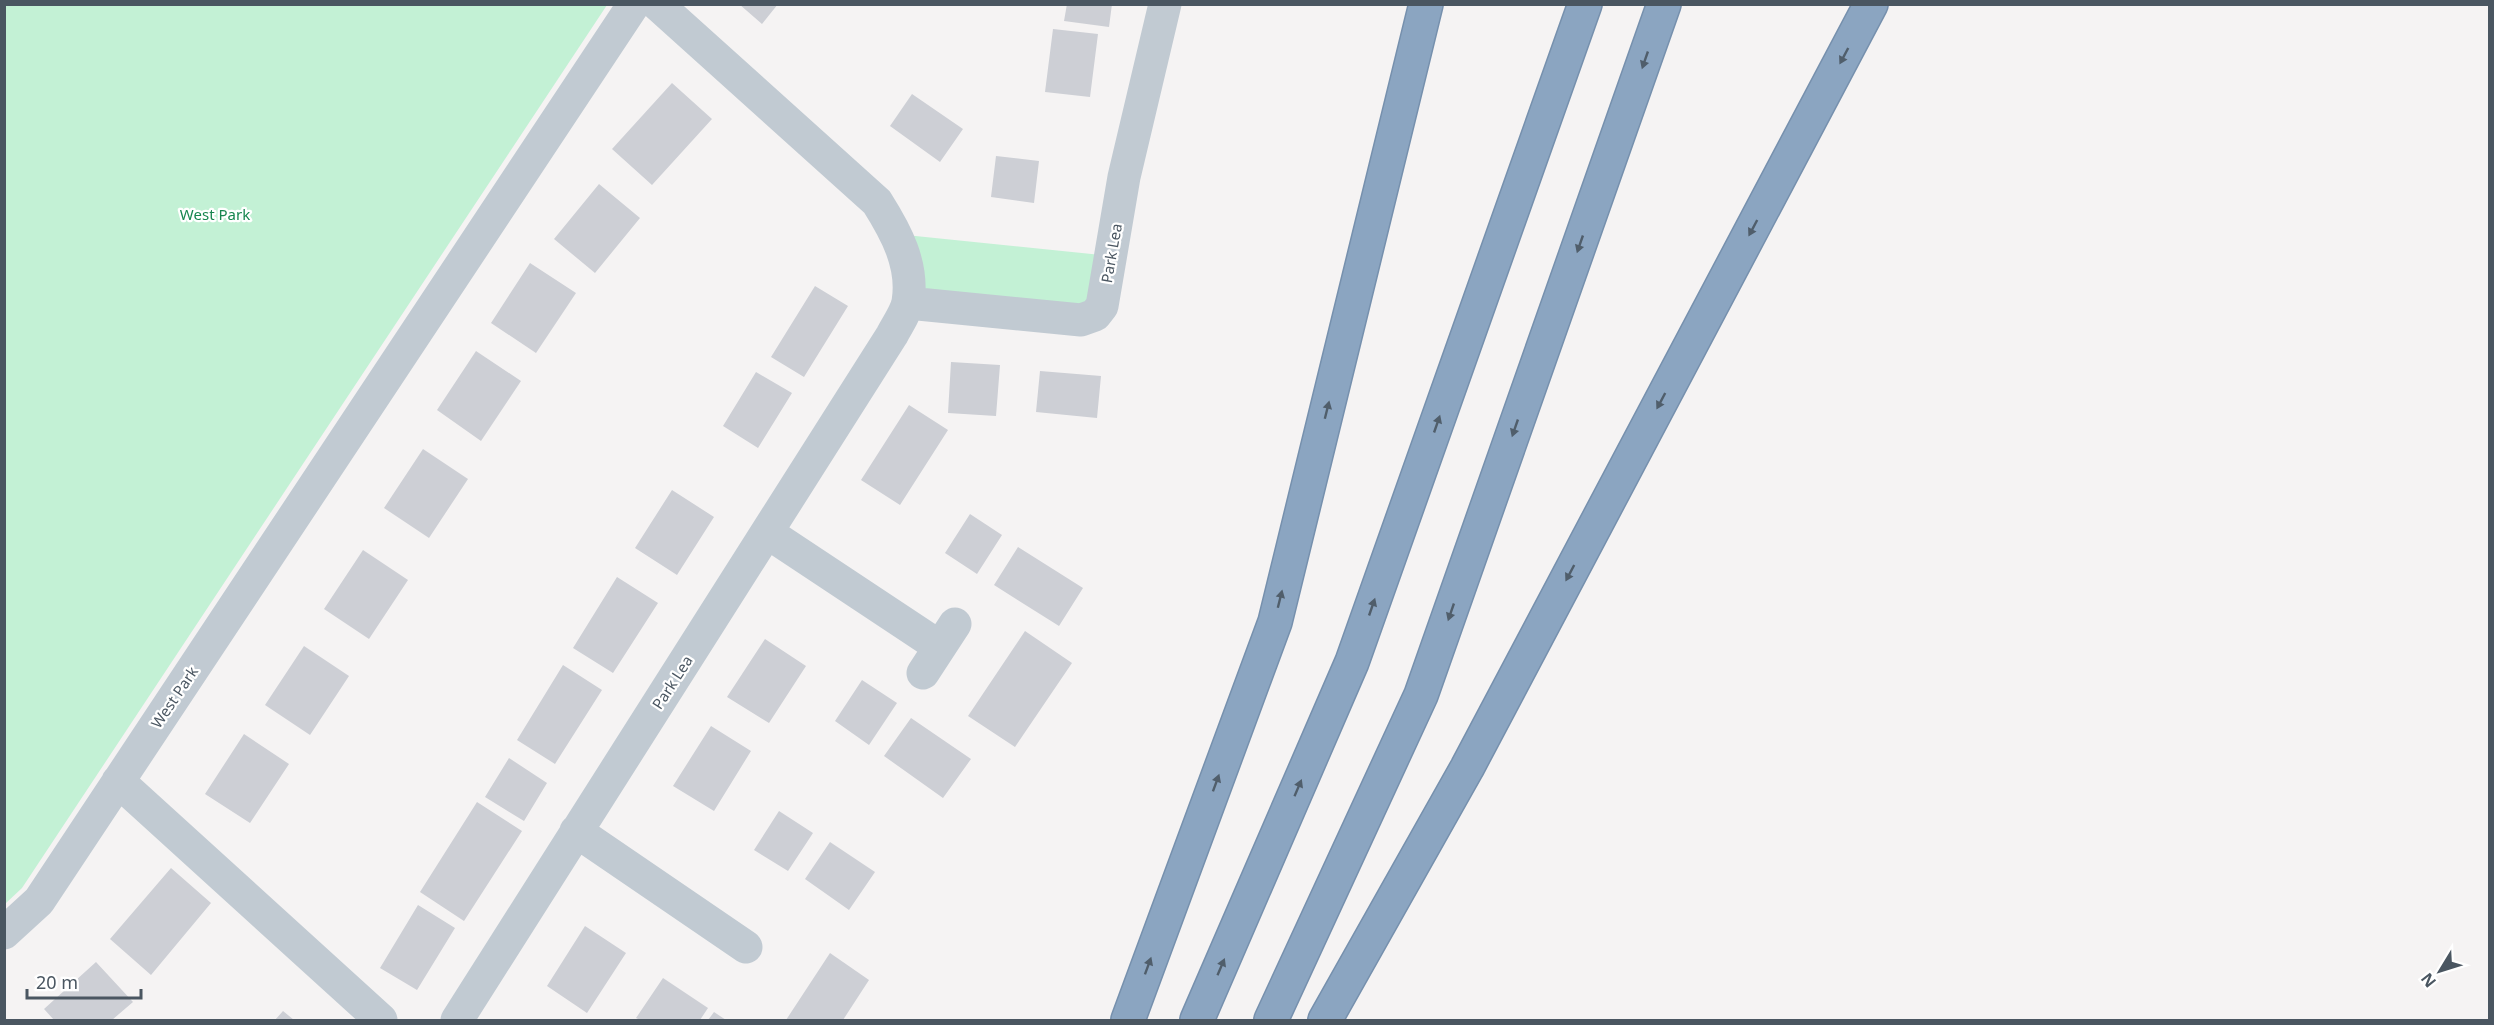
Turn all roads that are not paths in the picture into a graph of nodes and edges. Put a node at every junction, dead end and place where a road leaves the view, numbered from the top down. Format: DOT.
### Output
graph roads {
  1 [pos="634,4"];
  2 [pos="657,4"];
  3 [pos="1165,4"];
  4 [pos="1426,4"];
  5 [pos="1585,4"];
  6 [pos="1664,4"];
  7 [pos="1871,4"];
  8 [pos="908,303"];
  9 [pos="768,533"];
  10 [pos="939,648"];
  11 [pos="118,781"];
  12 [pos="576,831"];
  13 [pos="4,933"];
  14 [pos="747,946"];
  15 [pos="381,1020"];
  16 [pos="457,1020"];
  17 [pos="1128,1020"];
  18 [pos="1197,1020"];
  19 [pos="1271,1020"];
  20 [pos="1325,1020"];
  1 -- 11 [label="street, West Park"];
  2 -- 8 [label="street, Park Lea"];
  3 -- 8 [label="street, Park Lea"];
  17 -- 4 [label="highway, one-way"];
  18 -- 5 [label="highway, one-way"];
  6 -- 19 [label="highway, one-way"];
  7 -- 20 [label="highway, one-way"];
  8 -- 9 [label="street, Park Lea"];
  9 -- 10 [label="street"];
  9 -- 12 [label="street, Park Lea"];
  11 -- 13 [label="street, West Park"];
  11 -- 15 [label="street"];
  12 -- 14 [label="street"];
  12 -- 16 [label="street, Park Lea"];
}
